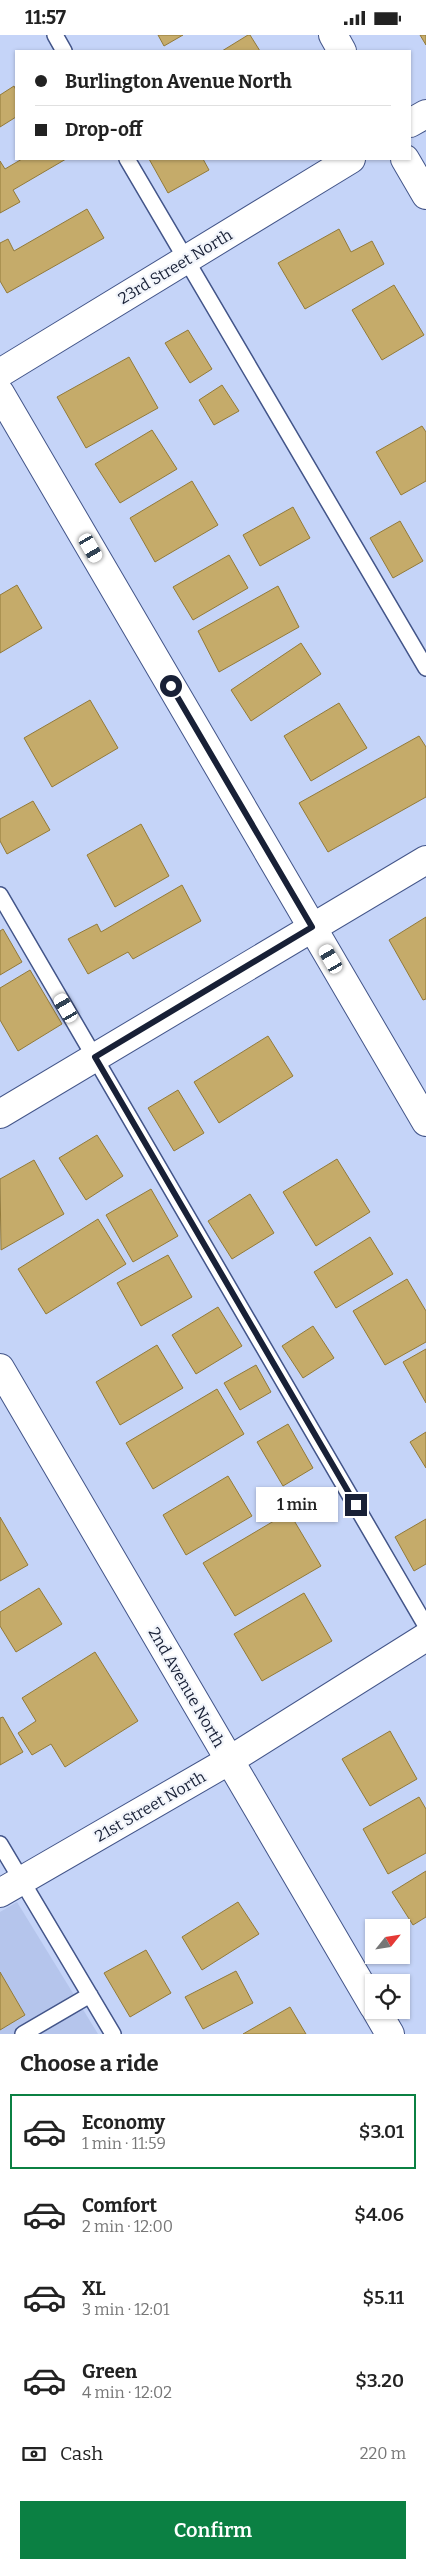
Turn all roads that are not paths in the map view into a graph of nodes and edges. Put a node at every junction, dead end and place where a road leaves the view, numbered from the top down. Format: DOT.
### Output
graph roads {
  1 [pos="55,35"];
  2 [pos="333,35"];
  3 [pos="63,50"];
  4 [pos="341,50"];
  5 [pos="426,113"];
  6 [pos="411,122"];
  7 [pos="128,160"];
  8 [pos="349,160"];
  9 [pos="406,160"];
  10 [pos="426,195"];
  11 [pos="186,259"];
  12 [pos="0,373"];
  13 [pos="0,393"];
  14 [pos="426,668"];
  15 [pos="426,860"];
  16 [pos="0,895"];
  17 [pos="312,927"];
  18 [pos="95,1057"];
  19 [pos="0,1114"];
  20 [pos="426,1122"];
  21 [pos="0,1368"];
  22 [pos="426,1626"];
  23 [pos="426,1637"];
  24 [pos="230,1760"];
  25 [pos="0,1843"];
  26 [pos="11,1887"];
  27 [pos="365,1992"];
  28 [pos="90,1995"];
  29 [pos="381,2019"];
  30 [pos="23,2034"];
  31 [pos="113,2034"];
  32 [pos="390,2034"];
  1 -- 3 [label="lane"];
  2 -- 4 [label="street"];
  5 -- 6 [label="street"];
  7 -- 11 [label="lane"];
  8 -- 11 [label="street, 23rd Street North"];
  9 -- 10 [label="street"];
  11 -- 12 [label="street, 23rd Street North"];
  11 -- 14 [label="lane"];
  13 -- 17 [label="street"];
  15 -- 17 [label="street"];
  16 -- 18 [label="lane"];
  17 -- 18 [label="street"];
  17 -- 20 [label="street"];
  18 -- 19 [label="street"];
  18 -- 22 [label="lane"];
  21 -- 24 [label="street, 2nd Avenue North"];
  23 -- 24 [label="street, 21st Street North"];
  24 -- 26 [label="street, 21st Street North"];
  24 -- 27 [label="street, 2nd Avenue North"];
  25 -- 26 [label="lane"];
  26 -- 28 [label="lane"];
  28 -- 30 [label="lane"];
  28 -- 31 [label="lane"];
  29 -- 32 [label="street"];
}
